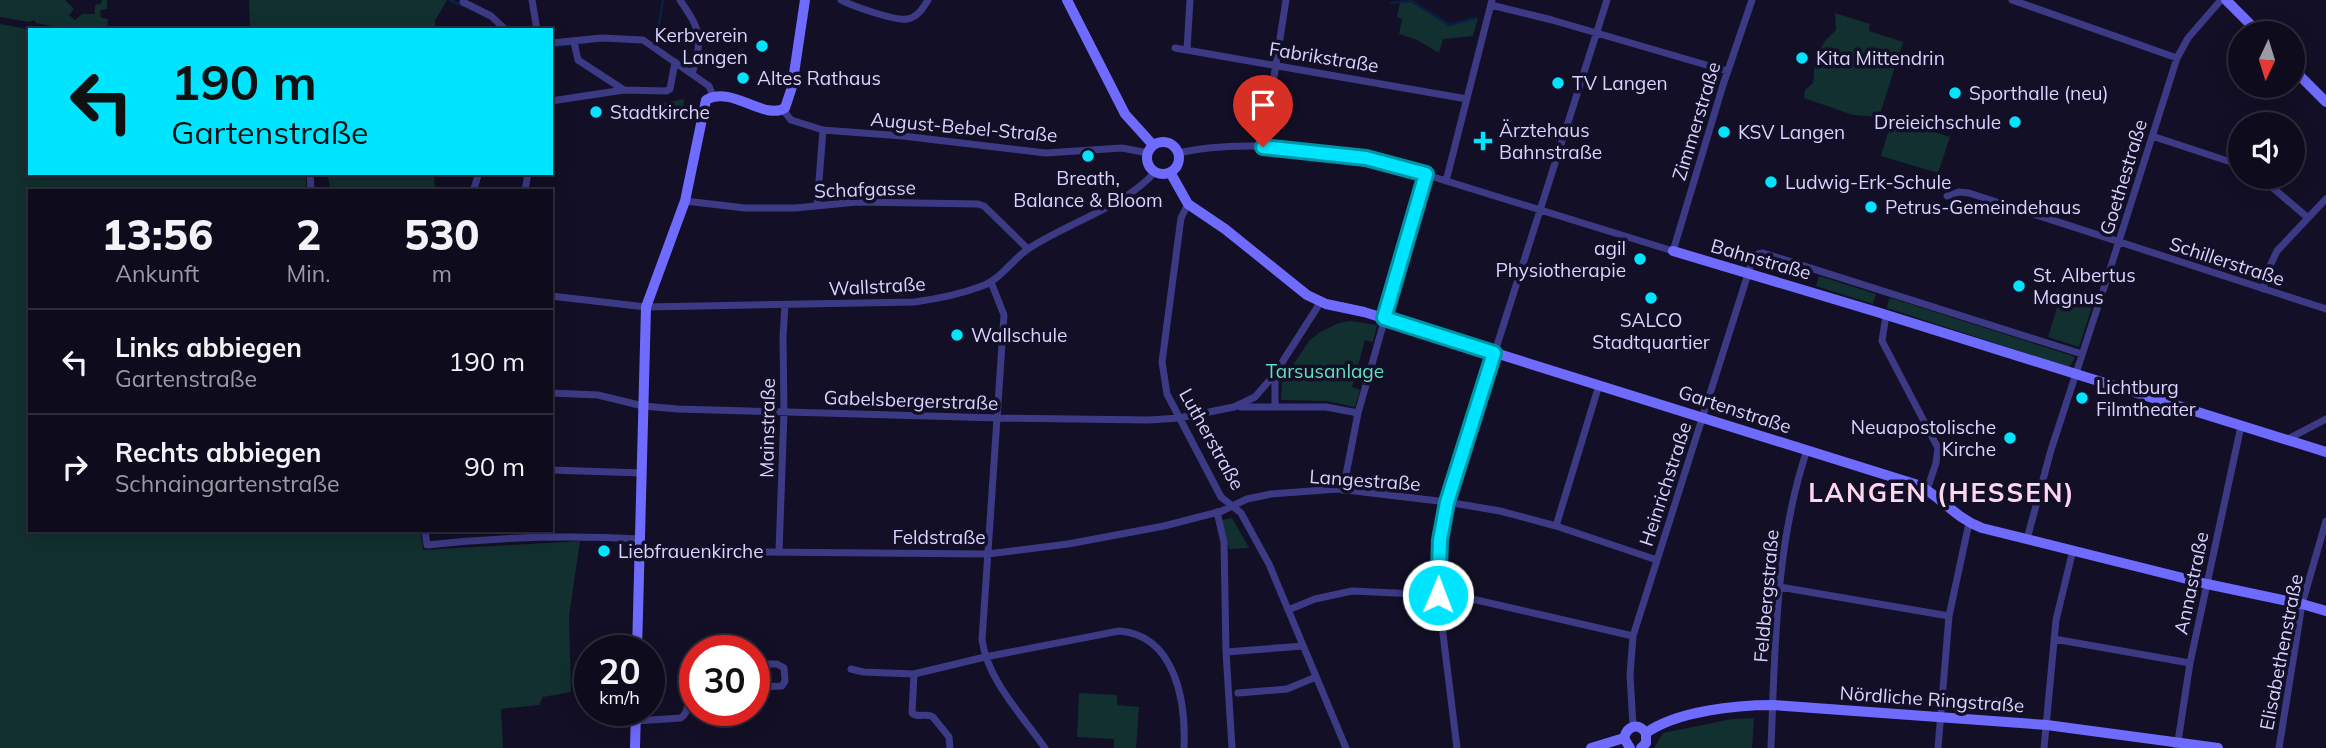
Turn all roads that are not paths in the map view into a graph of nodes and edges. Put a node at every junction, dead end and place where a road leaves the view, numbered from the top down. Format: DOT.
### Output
graph roads {
  1 [pos="532,0"];
  2 [pos="680,0"];
  3 [pos="806,0"];
  4 [pos="841,0"];
  5 [pos="928,0"];
  6 [pos="1067,0"];
  7 [pos="1190,0"];
  8 [pos="1286,0"];
  9 [pos="1607,0"];
  10 [pos="1752,0"];
  11 [pos="2224,0"];
  12 [pos="2018,1"];
  13 [pos="463,2"];
  14 [pos="1492,2"];
  15 [pos="2246,21"];
  16 [pos="504,28"];
  17 [pos="536,28"];
  18 [pos="1597,33"];
  19 [pos="553,43"];
  20 [pos="574,45"];
  21 [pos="1175,48"];
  22 [pos="1187,50"];
  23 [pos="2177,58"];
  24 [pos="675,62"];
  25 [pos="1276,66"];
  26 [pos="1727,71"];
  27 [pos="692,74"];
  28 [pos="2305,81"];
  29 [pos="624,90"];
  30 [pos="715,96"];
  31 [pos="1467,99"];
  32 [pos="553,101"];
  33 [pos="2326,102"];
  34 [pos="783,110"];
  35 [pos="823,130"];
  36 [pos="2152,136"];
  37 [pos="1263,147"];
  38 [pos="1150,149"];
  39 [pos="1178,153"];
  40 [pos="2228,161"];
  41 [pos="1155,172"];
  42 [pos="1170,172"];
  43 [pos="1426,174"];
  44 [pos="1446,181"];
  45 [pos="2274,189"];
  46 [pos="1947,196"];
  47 [pos="2326,199"];
  48 [pos="685,201"];
  49 [pos="1188,204"];
  50 [pos="817,206"];
  51 [pos="1541,212"];
  52 [pos="2307,217"];
  53 [pos="2119,242"];
  54 [pos="1028,249"];
  55 [pos="1673,251"];
  56 [pos="1754,255"];
  57 [pos="1748,273"];
  58 [pos="991,282"];
  59 [pos="2263,289"];
  60 [pos="553,296"];
  61 [pos="1320,303"];
  62 [pos="785,305"];
  63 [pos="646,307"];
  64 [pos="2326,309"];
  65 [pos="1886,315"];
  66 [pos="1384,318"];
  67 [pos="1494,353"];
  68 [pos="2082,354"];
  69 [pos="2075,374"];
  70 [pos="1275,375"];
  71 [pos="1599,385"];
  72 [pos="553,393"];
  73 [pos="643,406"];
  74 [pos="1275,406"];
  75 [pos="1234,407"];
  76 [pos="784,411"];
  77 [pos="1359,413"];
  78 [pos="1704,417"];
  79 [pos="998,418"];
  80 [pos="1179,418"];
  81 [pos="2326,419"];
  82 [pos="2241,426"];
  83 [pos="2286,440"];
  84 [pos="1807,450"];
  85 [pos="2326,452"];
  86 [pos="553,470"];
  87 [pos="642,473"];
  88 [pos="1343,490"];
  89 [pos="1927,490"];
  90 [pos="1447,502"];
  91 [pos="1232,505"];
  92 [pos="1217,512"];
  93 [pos="2326,522"];
  94 [pos="1969,523"];
  95 [pos="1556,526"];
  96 [pos="425,532"];
  97 [pos="474,532"];
  98 [pos="640,539"];
  99 [pos="2027,539"];
  100 [pos="475,540"];
  101 [pos="2073,550"];
  102 [pos="640,551"];
  103 [pos="779,552"];
  104 [pos="987,554"];
  105 [pos="1657,560"];
  106 [pos="2207,584"];
  107 [pos="1780,587"];
  108 [pos="1438,595"];
  109 [pos="2302,604"];
  110 [pos="1287,610"];
  111 [pos="2326,611"];
  112 [pos="1949,616"];
  113 [pos="637,635"];
  114 [pos="1633,636"];
  115 [pos="2054,639"];
  116 [pos="1303,646"];
  117 [pos="1226,652"];
  118 [pos="985,657"];
  119 [pos="2190,663"];
  120 [pos="770,664"];
  121 [pos="851,669"];
  122 [pos="914,674"];
  123 [pos="1316,677"];
  124 [pos="770,687"];
  125 [pos="1237,693"];
  126 [pos="1773,705"];
  127 [pos="1941,718"];
  128 [pos="636,726"];
  129 [pos="1633,726"];
  130 [pos="2047,726"];
  131 [pos="1646,733"];
  132 [pos="1624,738"];
  133 [pos="2178,746"];
  134 [pos="635,748"];
  135 [pos="950,748"];
  136 [pos="1045,748"];
  137 [pos="1184,748"];
  138 [pos="1232,748"];
  139 [pos="1346,748"];
  140 [pos="1457,748"];
  141 [pos="1591,748"];
  142 [pos="1630,748"];
  143 [pos="1641,748"];
  144 [pos="1771,748"];
  145 [pos="1938,748"];
  146 [pos="2044,748"];
  147 [pos="2218,748"];
  148 [pos="2279,748"];
  1 -- 17 [label="street"];
  2 -- 27 [label="street"];
  3 -- 34 [label="street"];
  4 -- 5 [label="street"];
  6 -- 38 [label="street"];
  7 -- 22 [label="street"];
  8 -- 25 [label="street"];
  9 -- 18 [label="street"];
  10 -- 26 [label="street, Zimmerstraße"];
  11 -- 15 [label="street"];
  11 -- 23 [label="street, Goethestraße"];
  12 -- 23 [label="street"];
  13 -- 16 [label="street"];
  14 -- 18 [label="street"];
  14 -- 31 [label="street"];
  18 -- 26 [label="street"];
  18 -- 51 [label="street"];
  19 -- 20 [label="street"];
  20 -- 24 [label="street"];
  20 -- 29 [label="street"];
  21 -- 22 [label="street, Fabrikstraße"];
  22 -- 25 [label="street, Fabrikstraße"];
  23 -- 36 [label="street, Goethestraße"];
  24 -- 27 [label="street"];
  24 -- 29 [label="street"];
  25 -- 31 [label="street, Fabrikstraße"];
  25 -- 37 [label="street"];
  26 -- 55 [label="street, Zimmerstraße"];
  27 -- 30 [label="street"];
  28 -- 33 [label="street"];
  29 -- 32 [label="street"];
  30 -- 34 [label="street"];
  30 -- 48 [label="street"];
  31 -- 44 [label="street"];
  34 -- 35 [label="street, August-Bebel-Straße"];
  35 -- 38 [label="street, August-Bebel-Straße"];
  35 -- 50 [label="street"];
  36 -- 40 [label="street"];
  36 -- 53 [label="street, Goethestraße"];
  37 -- 39 [label="street, Bahnstraße"];
  37 -- 43 [label="street, Bahnstraße"];
  38 -- 39 [label="street"];
  38 -- 41 [label="street"];
  39 -- 42 [label="street"];
  41 -- 42 [label="street"];
  41 -- 54 [label="street, Wallstraße"];
  42 -- 49 [label="street, Gartenstraße"];
  43 -- 44 [label="street, Bahnstraße"];
  43 -- 66 [label="street"];
  44 -- 51 [label="street, Bahnstraße"];
  45 -- 52 [label="street"];
  46 -- 53 [label="street, Schillerstraße"];
  47 -- 52 [label="street"];
  48 -- 50 [label="street, Schafgasse"];
  48 -- 63 [label="street"];
  49 -- 61 [label="street, Gartenstraße"];
  49 -- 80 [label="street, Lutherstraße"];
  50 -- 54 [label="street, Schafgasse"];
  51 -- 55 [label="street, Bahnstraße"];
  51 -- 67 [label="street"];
  52 -- 59 [label="street"];
  53 -- 59 [label="street, Schillerstraße"];
  53 -- 68 [label="street, Goethestraße"];
  54 -- 58 [label="street, Wallstraße"];
  55 -- 57 [label="street, Bahnstraße"];
  56 -- 57 [label="street, Heinrichstraße"];
  56 -- 68 [label="street, Bahnstraße"];
  57 -- 65 [label="street, Bahnstraße"];
  57 -- 78 [label="street, Heinrichstraße"];
  58 -- 62 [label="street, Wallstraße"];
  58 -- 79 [label="street"];
  59 -- 64 [label="street, Schillerstraße"];
  60 -- 63 [label="street, Wallstraße"];
  61 -- 66 [label="street, Gartenstraße"];
  61 -- 70 [label="street"];
  62 -- 63 [label="street, Wallstraße"];
  62 -- 76 [label="street, Mainstraße"];
  63 -- 73 [label="street"];
  65 -- 69 [label="street, Bahnstraße"];
  65 -- 89 [label="street"];
  66 -- 67 [label="street, Gartenstraße"];
  66 -- 77 [label="street"];
  67 -- 71 [label="street, Gartenstraße"];
  67 -- 90 [label="street"];
  68 -- 69 [label="street, Goethestraße"];
  69 -- 82 [label="street, Bahnstraße"];
  69 -- 99 [label="street, Goethestraße"];
  70 -- 74 [label="street"];
  70 -- 75 [label="street"];
  71 -- 78 [label="street, Gartenstraße"];
  71 -- 95 [label="street"];
  72 -- 73 [label="street, Gabelsbergerstraße"];
  73 -- 76 [label="street, Gabelsbergerstraße"];
  73 -- 87 [label="street"];
  74 -- 75 [label="street"];
  74 -- 77 [label="street"];
  75 -- 80 [label="street, Gabelsbergerstraße"];
  76 -- 79 [label="street, Gabelsbergerstraße"];
  76 -- 103 [label="street, Mainstraße"];
  77 -- 88 [label="street"];
  78 -- 84 [label="street, Gartenstraße"];
  78 -- 105 [label="street, Heinrichstraße"];
  79 -- 80 [label="street, Gabelsbergerstraße"];
  79 -- 104 [label="street"];
  80 -- 91 [label="street, Lutherstraße"];
  81 -- 83 [label="street"];
  82 -- 83 [label="street, Bahnstraße"];
  82 -- 106 [label="street, Annastraße"];
  83 -- 85 [label="street, Bahnstraße"];
  84 -- 89 [label="street, Gartenstraße"];
  84 -- 107 [label="street, Feldbergstraße"];
  86 -- 87 [label="street"];
  87 -- 98 [label="street"];
  88 -- 90 [label="street, Langestraße"];
  88 -- 91 [label="street, Langestraße"];
  89 -- 94 [label="street, Gartenstraße"];
  90 -- 95 [label="street, Langestraße"];
  90 -- 108 [label="street"];
  91 -- 92 [label="street, Feldstraße"];
  91 -- 110 [label="street, Lutherstraße"];
  92 -- 104 [label="street, Feldstraße"];
  92 -- 117 [label="street"];
  93 -- 109 [label="street, Elisabethenstraße"];
  94 -- 99 [label="street, Gartenstraße"];
  94 -- 112 [label="street"];
  95 -- 105 [label="street, Langestraße"];
  96 -- 100 [label="street"];
  97 -- 100 [label="street"];
  98 -- 100 [label="street"];
  98 -- 102 [label="street"];
  99 -- 101 [label="street, Gartenstraße"];
  101 -- 106 [label="street, Gartenstraße"];
  101 -- 115 [label="street"];
  102 -- 103 [label="street, Feldstraße"];
  102 -- 113 [label="street"];
  103 -- 104 [label="street, Feldstraße"];
  104 -- 118 [label="street"];
  105 -- 114 [label="street, Heinrichstraße"];
  106 -- 109 [label="street, Gartenstraße"];
  106 -- 119 [label="street, Annastraße"];
  107 -- 112 [label="street"];
  107 -- 126 [label="street, Feldbergstraße"];
  108 -- 110 [label="street"];
  108 -- 114 [label="street"];
  108 -- 140 [label="street"];
  109 -- 111 [label="street, Gartenstraße"];
  109 -- 148 [label="street, Elisabethenstraße"];
  110 -- 116 [label="street, Lutherstraße"];
  112 -- 127 [label="street"];
  114 -- 129 [label="street, Heinrichstraße"];
  115 -- 119 [label="street"];
  115 -- 130 [label="street"];
  116 -- 117 [label="street"];
  116 -- 123 [label="street, Lutherstraße"];
  117 -- 138 [label="street"];
  118 -- 122 [label="street"];
  118 -- 136 [label="street"];
  118 -- 137 [label="street"];
  119 -- 133 [label="street, Annastraße"];
  120 -- 124 [label="street"];
  121 -- 122 [label="street"];
  122 -- 135 [label="street"];
  123 -- 125 [label="street"];
  123 -- 139 [label="street, Lutherstraße"];
  126 -- 127 [label="street, Nördliche Ringstraße"];
  126 -- 131 [label="street, Nördliche Ringstraße"];
  126 -- 144 [label="street, Feldbergstraße"];
  127 -- 130 [label="street, Nördliche Ringstraße"];
  127 -- 145 [label="street"];
  128 -- 134 [label="street"];
  129 -- 131 [label="street"];
  129 -- 132 [label="street"];
  130 -- 133 [label="street, Nördliche Ringstraße"];
  130 -- 146 [label="street"];
  131 -- 143 [label="street"];
  132 -- 141 [label="street"];
  132 -- 142 [label="street"];
  133 -- 147 [label="street, Nördliche Ringstraße"];
}
